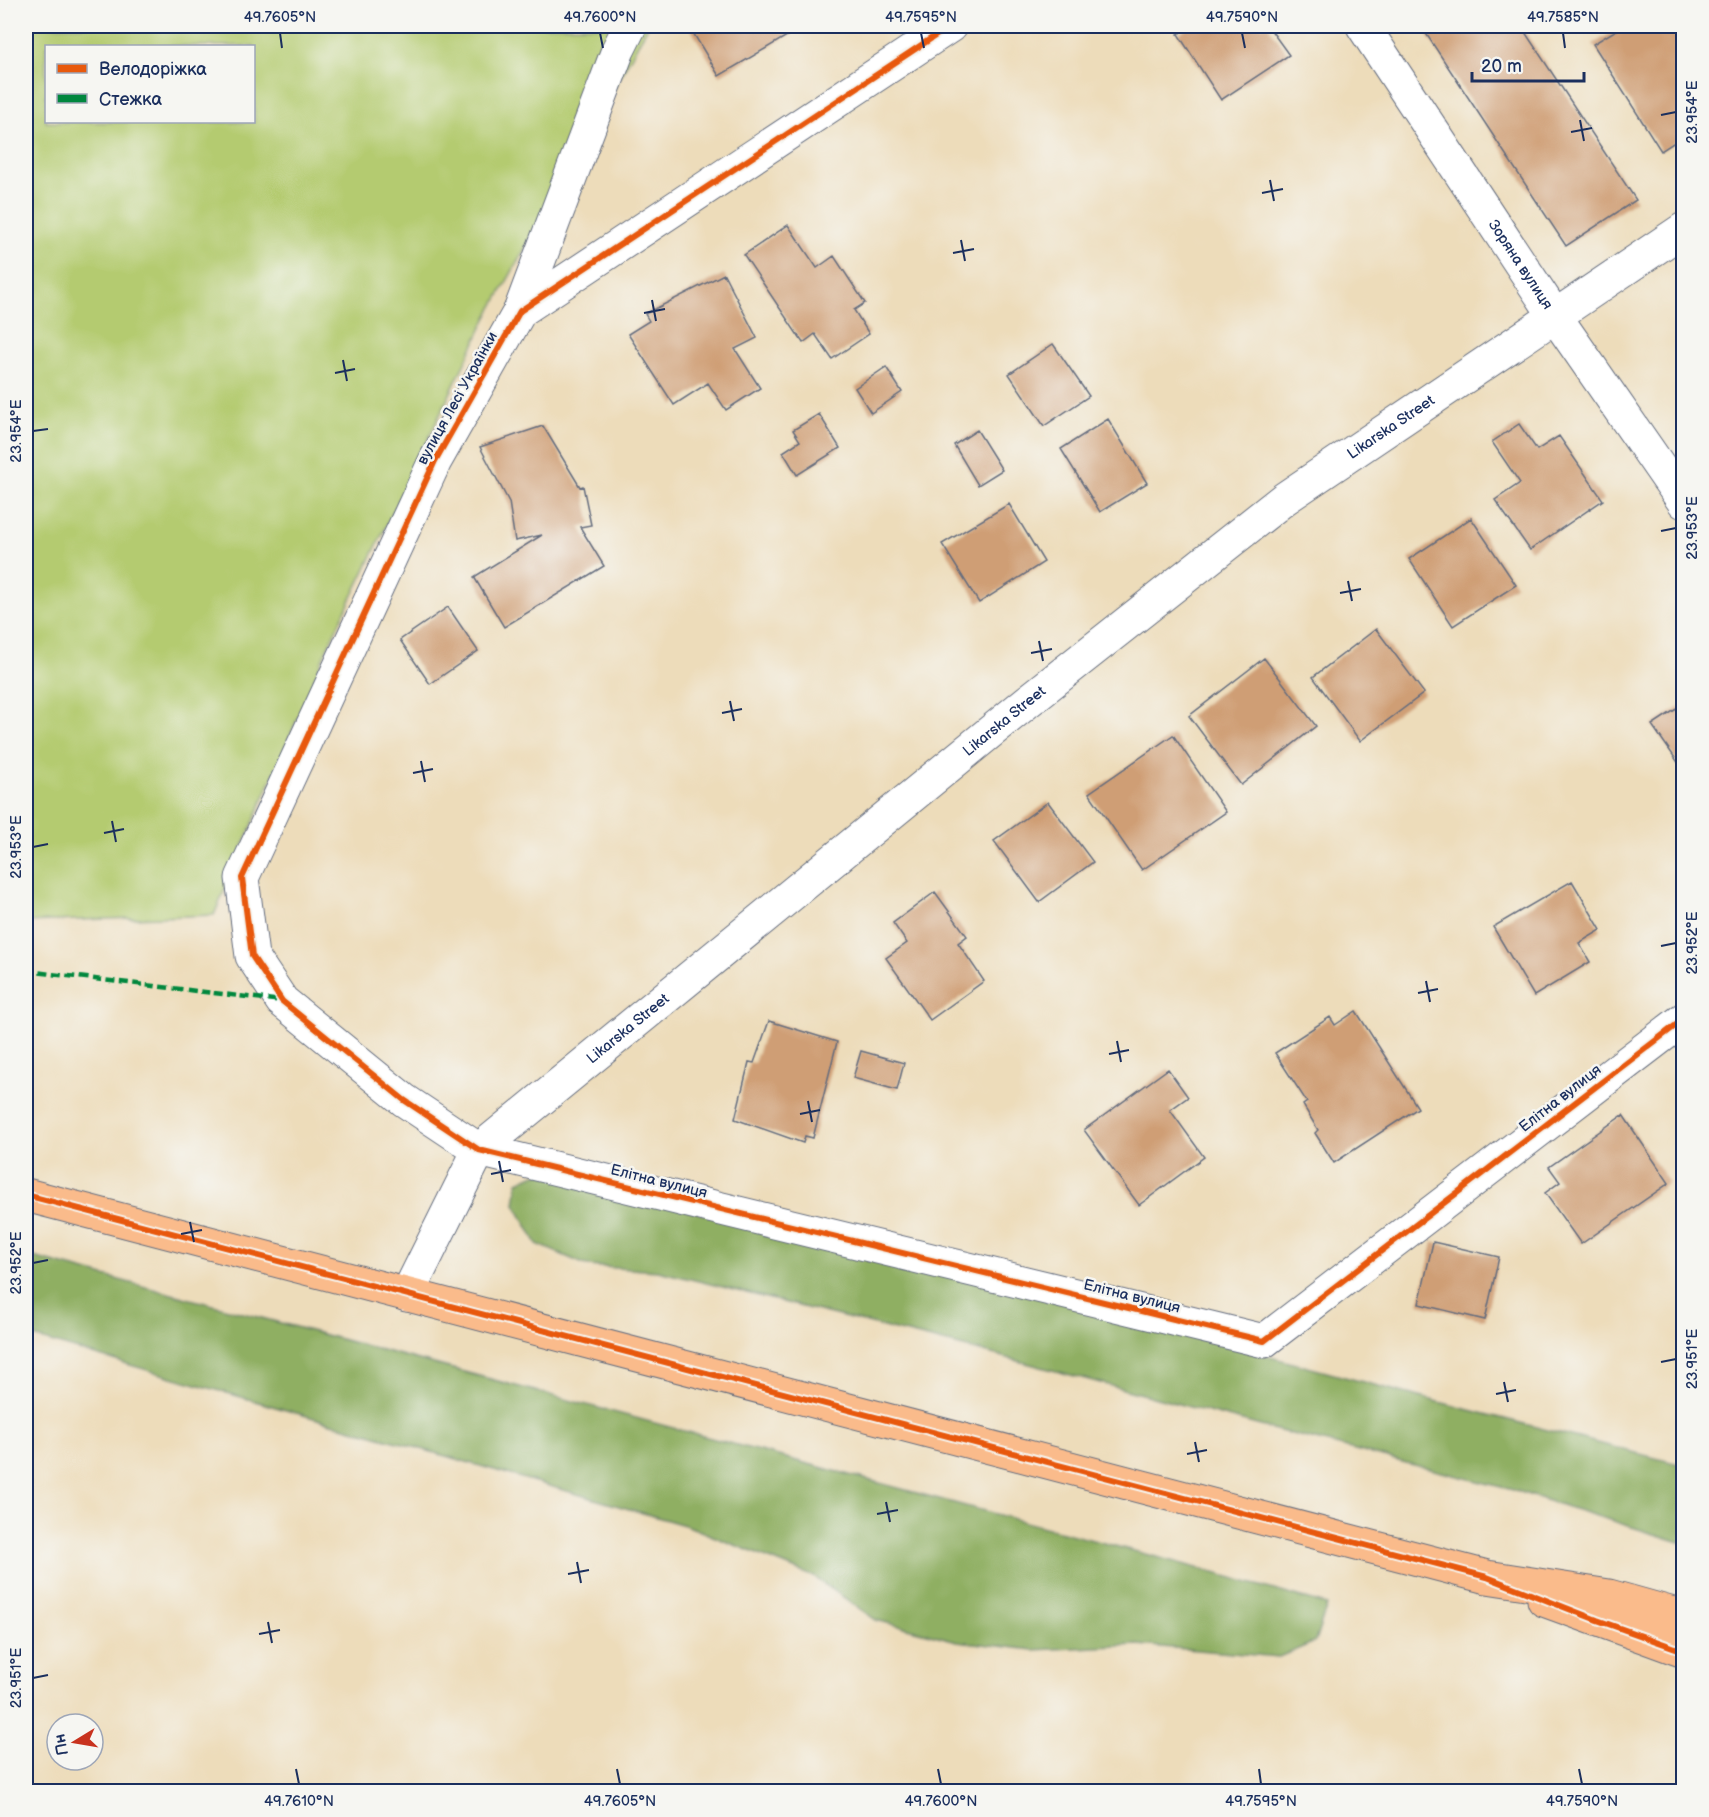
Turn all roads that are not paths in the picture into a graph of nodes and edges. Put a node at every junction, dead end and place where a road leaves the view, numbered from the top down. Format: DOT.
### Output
graph roads {
  1 [pos="630,26"];
  2 [pos="950,26"];
  3 [pos="1363,26"];
  4 [pos="1683,228"];
  5 [pos="520,311"];
  6 [pos="1555,316"];
  7 [pos="1683,502"];
  8 [pos="1683,1019"];
  9 [pos="479,1150"];
  10 [pos="26,1195"];
  11 [pos="407,1295"];
  12 [pos="1487,1577"];
  13 [pos="1683,1617"];
  14 [pos="1683,1651"];
  1 -- 5 [label="street"];
  2 -- 5 [label="street, вулиця Лесі Українки"];
  3 -- 6 [label="street, Зоряна вулиця"];
  4 -- 6 [label="street, Likarska Street"];
  5 -- 9 [label="street, вулиця Лесі Українки"];
  6 -- 7 [label="street, Зоряна вулиця"];
  6 -- 9 [label="street, Likarska Street"];
  8 -- 9 [label="street, Елітна вулиця"];
  9 -- 11 [label="street, Likarska Street"];
  10 -- 11 [label="main road"];
  11 -- 12 [label="main road"];
  12 -- 13 [label="main road"];
  12 -- 14 [label="main road"];
}
